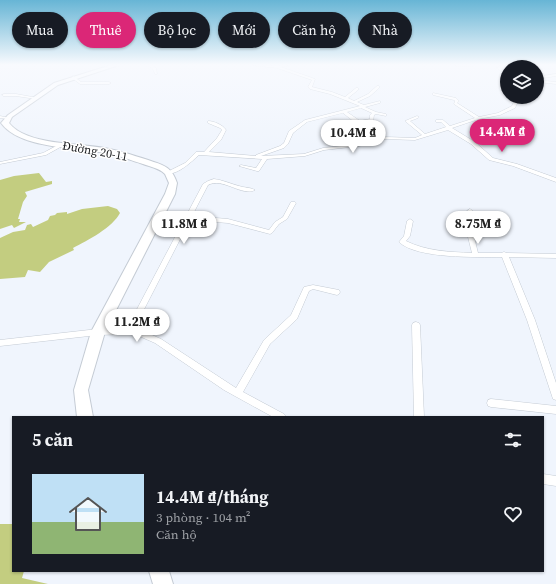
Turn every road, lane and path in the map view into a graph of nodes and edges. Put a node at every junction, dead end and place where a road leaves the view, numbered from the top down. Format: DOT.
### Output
graph roads {
  1 [pos="44,92"];
  2 [pos="329,92"];
  3 [pos="353,92"];
  4 [pos="372,92"];
  5 [pos="434,94"];
  6 [pos="4,95"];
  7 [pos="36,98"];
  8 [pos="345,99"];
  9 [pos="354,102"];
  10 [pos="378,102"];
  11 [pos="515,104"];
  12 [pos="363,107"];
  13 [pos="345,112"];
  14 [pos="375,113"];
  15 [pos="385,115"];
  16 [pos="417,117"];
  17 [pos="478,118"];
  18 [pos="3,120"];
  19 [pos="437,121"];
  20 [pos="209,122"];
  21 [pos="358,123"];
  22 [pos="449,128"];
  23 [pos="425,136"];
  24 [pos="385,138"];
  25 [pos="62,145"];
  26 [pos="206,153"];
  27 [pos="254,157"];
  28 [pos="265,158"];
  29 [pos="0,160"];
  30 [pos="14,160"];
  31 [pos="0,163"];
  32 [pos="241,166"];
  33 [pos="170,173"];
  34 [pos="556,180"];
  35 [pos="252,190"];
  36 [pos="293,203"];
  37 [pos="470,211"];
  38 [pos="188,218"];
  39 [pos="410,221"];
  40 [pos="475,254"];
  41 [pos="504,254"];
  42 [pos="556,256"];
  43 [pos="337,292"];
  44 [pos="416,325"];
  45 [pos="129,331"];
  46 [pos="98,332"];
  47 [pos="0,343"];
  48 [pos="238,392"];
  49 [pos="556,396"];
  50 [pos="491,403"];
  51 [pos="556,410"];
  52 [pos="85,416"];
  53 [pos="279,416"];
  54 [pos="420,416"];
  55 [pos="544,479"];
  56 [pos="556,481"];
  57 [pos="159,572"];
  58 [pos="162,584"];
  1 -- 7 [label="highway"];
  2 -- 8 [label="street"];
  3 -- 8 [label="street"];
  4 -- 9 [label="street"];
  5 -- 17 [label="street"];
  6 -- 7 [label="street"];
  7 -- 18 [label="highway"];
  8 -- 9 [label="street"];
  9 -- 12 [label="street"];
  10 -- 12 [label="street"];
  11 -- 17 [label="street"];
  12 -- 13 [label="street"];
  12 -- 14 [label="street"];
  13 -- 21 [label="street"];
  13 -- 27 [label="street"];
  14 -- 15 [label="street"];
  14 -- 21 [label="street"];
  16 -- 23 [label="street"];
  17 -- 22 [label="street"];
  18 -- 25 [label="highway, Đường 20-11"];
  19 -- 22 [label="street"];
  20 -- 26 [label="street"];
  21 -- 24 [label="street"];
  22 -- 23 [label="street"];
  22 -- 34 [label="street"];
  23 -- 24 [label="street"];
  24 -- 28 [label="street"];
  25 -- 30 [label="street"];
  25 -- 33 [label="highway, Đường 20-11"];
  26 -- 27 [label="street"];
  26 -- 33 [label="street"];
  27 -- 28 [label="street"];
  28 -- 32 [label="street"];
  29 -- 30 [label="street"];
  30 -- 31 [label="street"];
  33 -- 46 [label="highway"];
  35 -- 38 [label="street"];
  36 -- 38 [label="street"];
  37 -- 40 [label="street"];
  38 -- 45 [label="street"];
  39 -- 40 [label="street"];
  40 -- 41 [label="street"];
  41 -- 42 [label="street"];
  41 -- 49 [label="street"];
  43 -- 48 [label="street"];
  44 -- 54 [label="street"];
  45 -- 46 [label="street"];
  45 -- 48 [label="street"];
  46 -- 47 [label="street"];
  46 -- 52 [label="highway"];
  48 -- 53 [label="street"];
  50 -- 51 [label="street"];
  55 -- 56 [label="street"];
  57 -- 58 [label="highway"];
}
